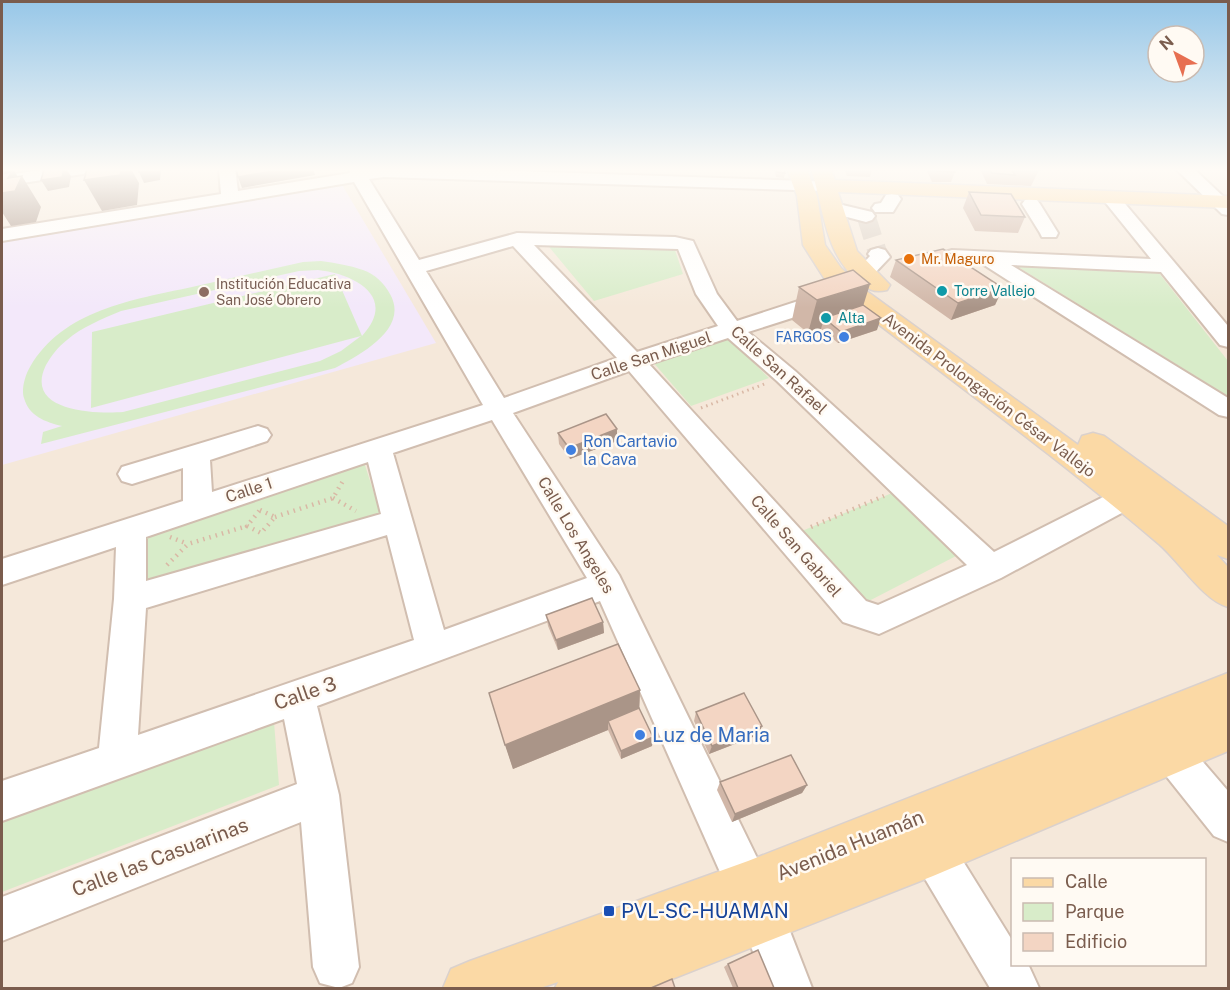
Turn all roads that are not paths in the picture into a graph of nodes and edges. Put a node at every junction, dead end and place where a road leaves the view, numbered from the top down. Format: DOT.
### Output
graph roads {
  1 [pos="118,215"];
  2 [pos="383,215"];
  3 [pos="832,215"];
  4 [pos="1032,215"];
  5 [pos="1126,215"];
  6 [pos="1049,233"];
  7 [pos="2,235"];
  8 [pos="517,239"];
  9 [pos="952,256"];
  10 [pos="985,257"];
  11 [pos="1168,266"];
  12 [pos="414,268"];
  13 [pos="866,275"];
  14 [pos="732,330"];
  15 [pos="1228,340"];
  16 [pos="633,361"];
  17 [pos="497,408"];
  18 [pos="1228,409"];
  19 [pos="258,435"];
  20 [pos="378,448"];
  21 [pos="196,454"];
  22 [pos="132,474"];
  23 [pos="1138,492"];
  24 [pos="198,507"];
  25 [pos="399,520"];
  26 [pos="132,528"];
  27 [pos="1228,545"];
  28 [pos="990,569"];
  29 [pos="2,572"];
  30 [pos="608,584"];
  31 [pos="1228,591"];
  32 [pos="130,599"];
  33 [pos="433,649"];
  34 [pos="1228,693"];
  35 [pos="297,696"];
  36 [pos="1228,730"];
  37 [pos="1172,754"];
  38 [pos="117,759"];
  39 [pos="320,795"];
  40 [pos="2,801"];
  41 [pos="1228,822"];
  42 [pos="933,852"];
  43 [pos="755,902"];
  44 [pos="2,919"];
  45 [pos="336,967"];
  46 [pos="470,988"];
  47 [pos="582,988"];
  48 [pos="789,988"];
  49 [pos="1016,988"];
  1 -- 7 [label="street"];
  2 -- 12 [label="street, Calle Los Angeles"];
  3 -- 13 [label="main road, Avenida Prolongación César Vallejo"];
  4 -- 6 [label="street"];
  5 -- 11 [label="street"];
  8 -- 12 [label="street, Calle San Rafael"];
  8 -- 14 [label="street, Calle San Rafael"];
  8 -- 16 [label="street, Calle San Gabriel"];
  9 -- 10 [label="street"];
  10 -- 11 [label="street"];
  10 -- 18 [label="street"];
  11 -- 15 [label="street"];
  12 -- 17 [label="street, Calle Los Angeles"];
  13 -- 14 [label="street, Calle San Miguel"];
  13 -- 23 [label="main road, Avenida Prolongación César Vallejo"];
  14 -- 16 [label="street, Calle San Miguel"];
  14 -- 28 [label="street, Calle San Rafael"];
  16 -- 17 [label="street, Calle San Miguel"];
  16 -- 28 [label="street, Calle San Gabriel"];
  17 -- 20 [label="street, Calle 1"];
  17 -- 30 [label="street, Calle Los Angeles"];
  19 -- 21 [label="street"];
  20 -- 24 [label="street, Calle 1"];
  20 -- 25 [label="street"];
  21 -- 22 [label="street"];
  21 -- 24 [label="street"];
  23 -- 27 [label="main road, Avenida Prolongación César Vallejo"];
  23 -- 28 [label="street, Calle San Gabriel"];
  23 -- 31 [label="main road, Avenida Prolongación César Vallejo"];
  24 -- 26 [label="street, Calle 1"];
  25 -- 32 [label="street"];
  25 -- 33 [label="street"];
  26 -- 29 [label="street, Calle 1"];
  26 -- 32 [label="street"];
  30 -- 33 [label="street, Calle 3"];
  30 -- 43 [label="street, Calle Los Angeles"];
  32 -- 38 [label="street"];
  33 -- 35 [label="street, Calle 3"];
  34 -- 43 [label="main road, Avenida Huamán"];
  35 -- 38 [label="street, Calle 3"];
  35 -- 39 [label="street"];
  36 -- 37 [label="main road, Avenida Huamán"];
  37 -- 41 [label="street"];
  37 -- 42 [label="main road, Avenida Huamán"];
  38 -- 40 [label="street, Calle 3"];
  39 -- 44 [label="street, Calle las Casuarinas"];
  39 -- 45 [label="street"];
  42 -- 43 [label="main road, Avenida Huamán"];
  42 -- 49 [label="street"];
  43 -- 46 [label="main road, Avenida Huamán"];
  43 -- 47 [label="main road, Avenida Huamán"];
  43 -- 48 [label="street, Calle Los Angeles"];
}
